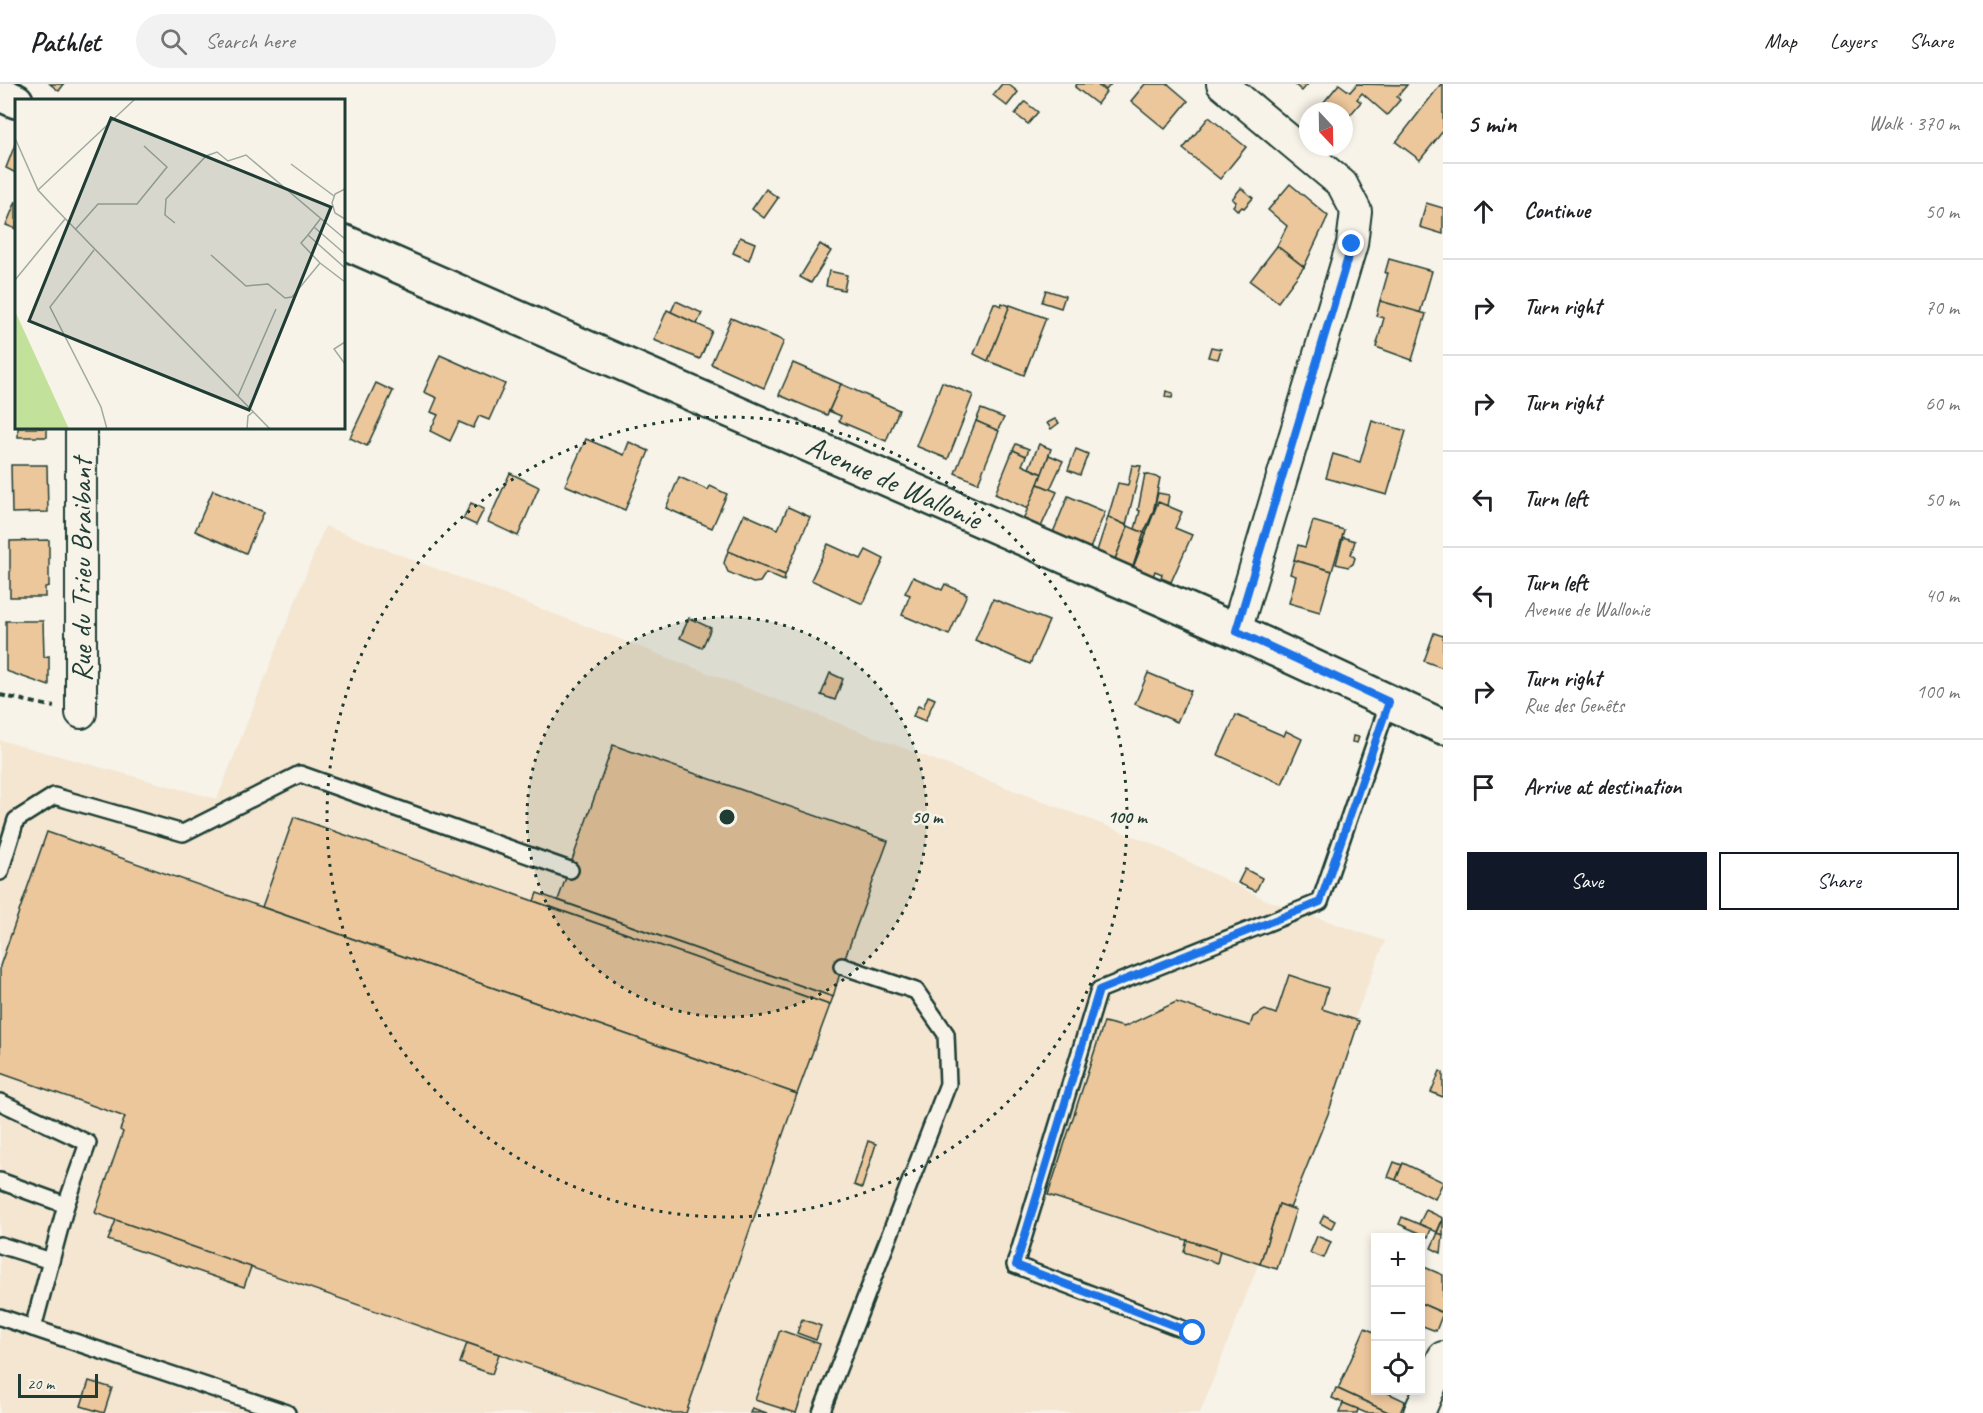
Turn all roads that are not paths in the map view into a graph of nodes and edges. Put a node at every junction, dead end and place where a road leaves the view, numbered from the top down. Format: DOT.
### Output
graph roads {
  1 [pos="1222,84"];
  2 [pos="0,94"];
  3 [pos="15,101"];
  4 [pos="345,242"];
  5 [pos="81,429"];
  6 [pos="1236,631"];
  7 [pos="1389,702"];
  8 [pos="81,713"];
  9 [pos="1443,727"];
  10 [pos="570,870"];
  11 [pos="0,872"];
  12 [pos="842,966"];
  13 [pos="0,1102"];
  14 [pos="0,1181"];
  15 [pos="66,1205"];
  16 [pos="0,1245"];
  17 [pos="51,1261"];
  18 [pos="0,1317"];
  19 [pos="33,1328"];
  20 [pos="1193,1333"];
  21 [pos="1443,1358"];
  22 [pos="286,1413"];
  23 [pos="821,1413"];
  24 [pos="1419,1413"];
  1 -- 6 [label="street"];
  2 -- 3 [label="street"];
  4 -- 6 [label="street, Avenue de Wallonie"];
  5 -- 8 [label="street, Rue du Trieu Braibant"];
  6 -- 7 [label="street, Avenue de Wallonie"];
  7 -- 9 [label="street, Avenue de Wallonie"];
  7 -- 20 [label="lane"];
  10 -- 11 [label="lane"];
  12 -- 23 [label="lane"];
  13 -- 15 [label="lane"];
  14 -- 15 [label="lane"];
  15 -- 17 [label="lane"];
  16 -- 17 [label="lane"];
  17 -- 19 [label="lane"];
  18 -- 19 [label="lane"];
  19 -- 22 [label="lane"];
  21 -- 24 [label="street"];
}
